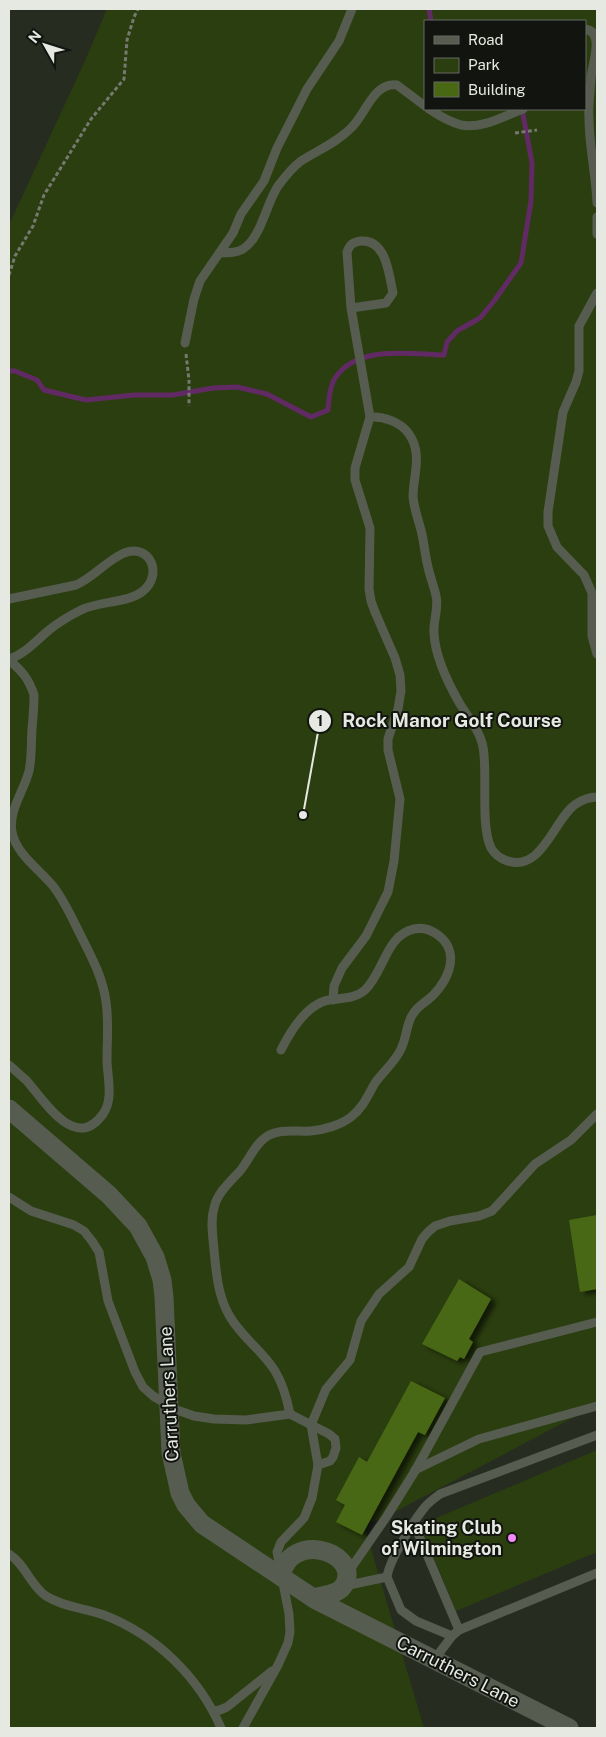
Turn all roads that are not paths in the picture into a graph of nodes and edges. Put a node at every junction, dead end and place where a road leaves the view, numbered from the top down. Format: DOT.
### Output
graph roads {
  1 [pos="352,9"];
  2 [pos="586,30"];
  3 [pos="424,105"];
  4 [pos="431,110"];
  5 [pos="520,110"];
  6 [pos="597,203"];
  7 [pos="597,218"];
  8 [pos="597,234"];
  9 [pos="220,253"];
  10 [pos="597,293"];
  11 [pos="351,308"];
  12 [pos="185,343"];
  13 [pos="370,418"];
  14 [pos="9,599"];
  15 [pos="597,654"];
  16 [pos="9,660"];
  17 [pos="597,797"];
  18 [pos="333,1000"];
  19 [pos="281,1050"];
  20 [pos="9,1065"];
  21 [pos="9,1109"];
  22 [pos="597,1114"];
  23 [pos="9,1197"];
  24 [pos="597,1322"];
  25 [pos="168,1405"];
  26 [pos="597,1406"];
  27 [pos="290,1414"];
  28 [pos="311,1426"];
  29 [pos="597,1435"];
  30 [pos="318,1465"];
  31 [pos="415,1470"];
  32 [pos="414,1524"];
  33 [pos="9,1554"];
  34 [pos="597,1573"];
  35 [pos="281,1576"];
  36 [pos="386,1577"];
  37 [pos="345,1580"];
  38 [pos="313,1598"];
  39 [pos="456,1633"];
  40 [pos="434,1660"];
  41 [pos="278,1666"];
  42 [pos="214,1711"];
  43 [pos="221,1728"];
  44 [pos="243,1728"];
  45 [pos="569,1728"];
  1 -- 9 [label="lane"];
  2 -- 6 [label="lane"];
  3 -- 9 [label="lane"];
  4 -- 5 [label="lane"];
  7 -- 8 [label="lane"];
  9 -- 12 [label="lane"];
  10 -- 15 [label="lane"];
  11 -- 11 [label="lane"];
  11 -- 13 [label="lane"];
  13 -- 17 [label="lane"];
  13 -- 18 [label="lane"];
  14 -- 16 [label="lane"];
  16 -- 20 [label="lane"];
  18 -- 19 [label="lane"];
  18 -- 27 [label="lane"];
  21 -- 25 [label="street, Carruthers Lane"];
  22 -- 28 [label="lane"];
  23 -- 25 [label="lane"];
  24 -- 31 [label="lane"];
  25 -- 27 [label="lane"];
  25 -- 35 [label="street, Carruthers Lane"];
  26 -- 31 [label="lane"];
  27 -- 28 [label="lane"];
  28 -- 30 [label="lane"];
  28 -- 30 [label="lane"];
  29 -- 32 [label="lane"];
  30 -- 35 [label="lane"];
  31 -- 37 [label="lane"];
  32 -- 36 [label="lane"];
  32 -- 39 [label="lane"];
  33 -- 42 [label="lane"];
  34 -- 39 [label="lane"];
  35 -- 37 [label="street"];
  35 -- 38 [label="street, Carruthers Lane"];
  35 -- 41 [label="lane"];
  36 -- 37 [label="lane"];
  36 -- 39 [label="lane"];
  37 -- 38 [label="street"];
  38 -- 40 [label="street, Carruthers Lane"];
  39 -- 40 [label="lane"];
  40 -- 45 [label="street, Carruthers Lane"];
  41 -- 42 [label="lane"];
  41 -- 44 [label="lane"];
  42 -- 43 [label="lane"];
}
